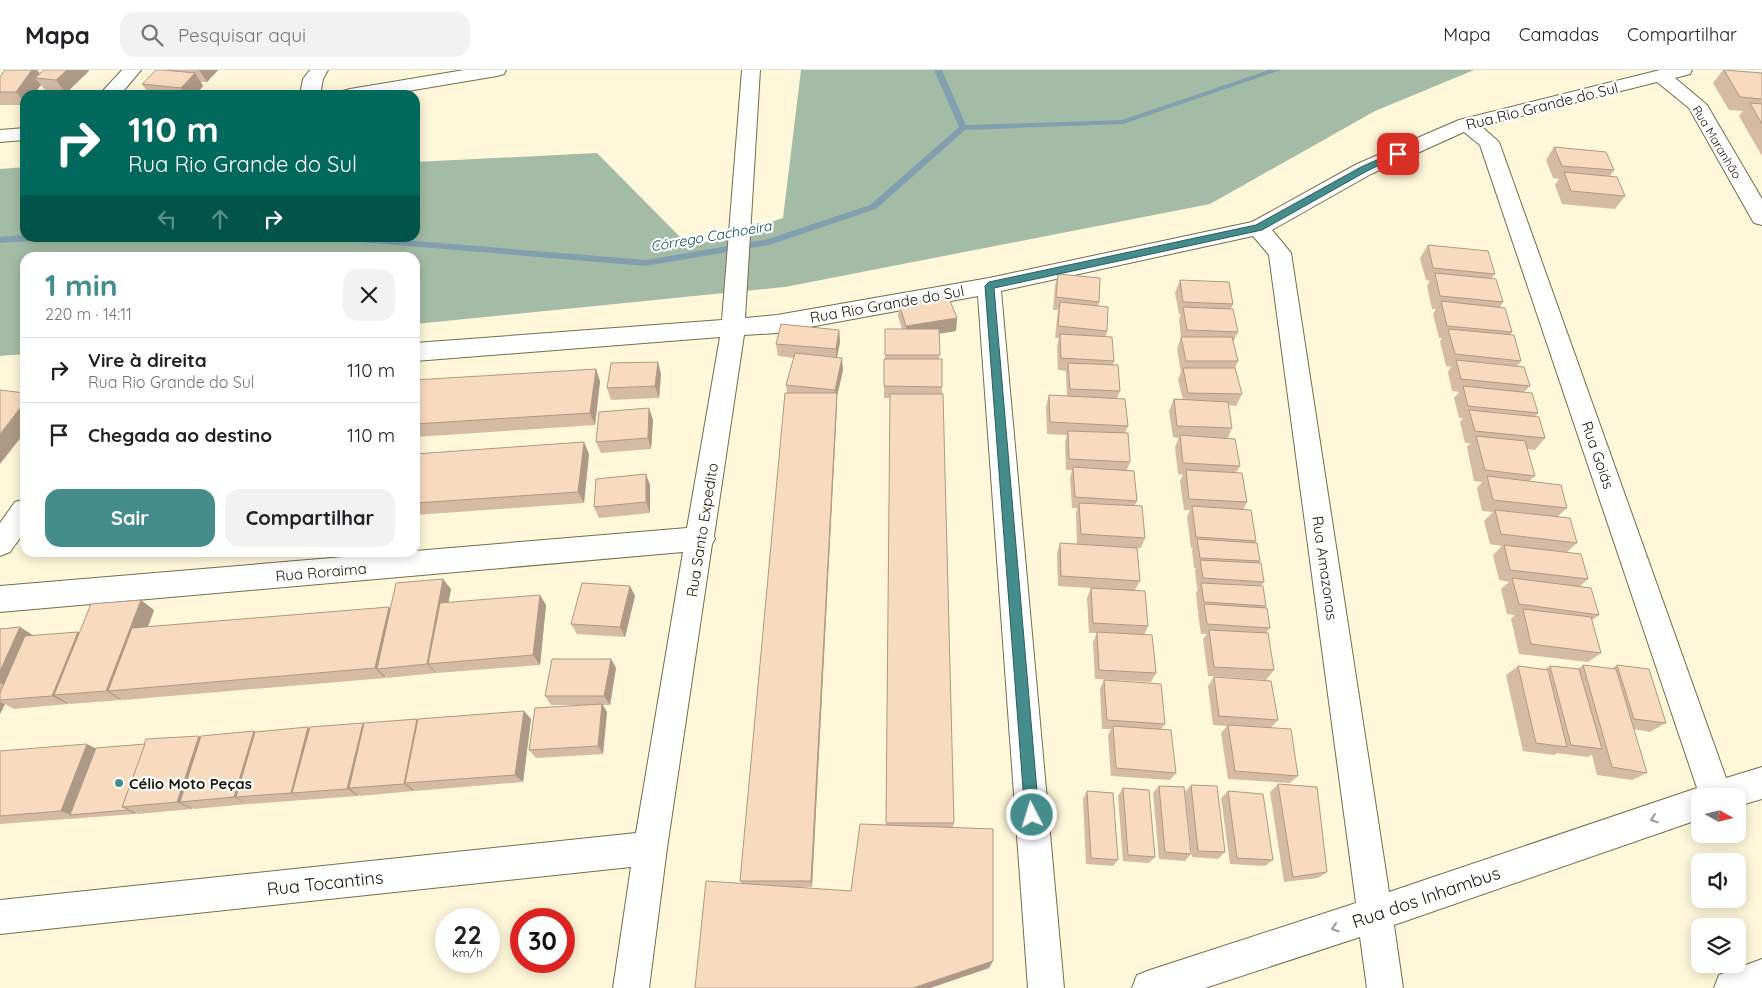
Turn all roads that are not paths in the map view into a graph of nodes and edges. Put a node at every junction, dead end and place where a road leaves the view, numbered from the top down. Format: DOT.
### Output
graph roads {
  1 [pos="132,70"];
  2 [pos="319,70"];
  3 [pos="497,70"];
  4 [pos="751,70"];
  5 [pos="1683,70"];
  6 [pos="1660,76"];
  7 [pos="114,90"];
  8 [pos="311,90"];
  9 [pos="379,90"];
  10 [pos="1466,124"];
  11 [pos="20,134"];
  12 [pos="0,136"];
  13 [pos="1762,218"];
  14 [pos="1258,228"];
  15 [pos="989,286"];
  16 [pos="734,328"];
  17 [pos="420,352"];
  18 [pos="20,517"];
  19 [pos="701,538"];
  20 [pos="0,544"];
  21 [pos="0,599"];
  22 [pos="1762,783"];
  23 [pos="1715,788"];
  24 [pos="1745,788"];
  25 [pos="1691,806"];
  26 [pos="650,848"];
  27 [pos="1374,916"];
  28 [pos="0,918"];
  29 [pos="1762,977"];
  30 [pos="631,988"];
  31 [pos="1046,988"];
  32 [pos="1150,988"];
  33 [pos="1384,988"];
  34 [pos="1732,988"];
  1 -- 7 [label="street"];
  2 -- 8 [label="street"];
  3 -- 9 [label="street"];
  4 -- 16 [label="street, Rua Santo Expedito"];
  5 -- 6 [label="street, Rua Rio Grande do Sul"];
  6 -- 10 [label="street, Rua Rio Grande do Sul"];
  6 -- 13 [label="street, Rua Maranhão"];
  10 -- 14 [label="street, Rua Rio Grande do Sul"];
  10 -- 23 [label="street, Rua Goiás"];
  11 -- 12 [label="street"];
  14 -- 15 [label="street, Rua Rio Grande do Sul"];
  14 -- 27 [label="street, Rua Amazonas"];
  15 -- 16 [label="street, Rua Rio Grande do Sul"];
  15 -- 31 [label="street"];
  16 -- 17 [label="street, Rua Rio Grande do Sul"];
  16 -- 19 [label="street, Rua Santo Expedito"];
  18 -- 20 [label="street"];
  19 -- 21 [label="street, Rua Roraima"];
  19 -- 26 [label="street, Rua Santo Expedito"];
  22 -- 24 [label="street"];
  25 -- 27 [label="street, Rua dos Inhambus, one-way"];
  26 -- 28 [label="street, Rua Tocantins"];
  26 -- 30 [label="street, Rua Santo Expedito"];
  27 -- 32 [label="street, Rua dos Inhambus, one-way"];
  27 -- 33 [label="street, Rua Amazonas"];
  29 -- 34 [label="street"];
}
